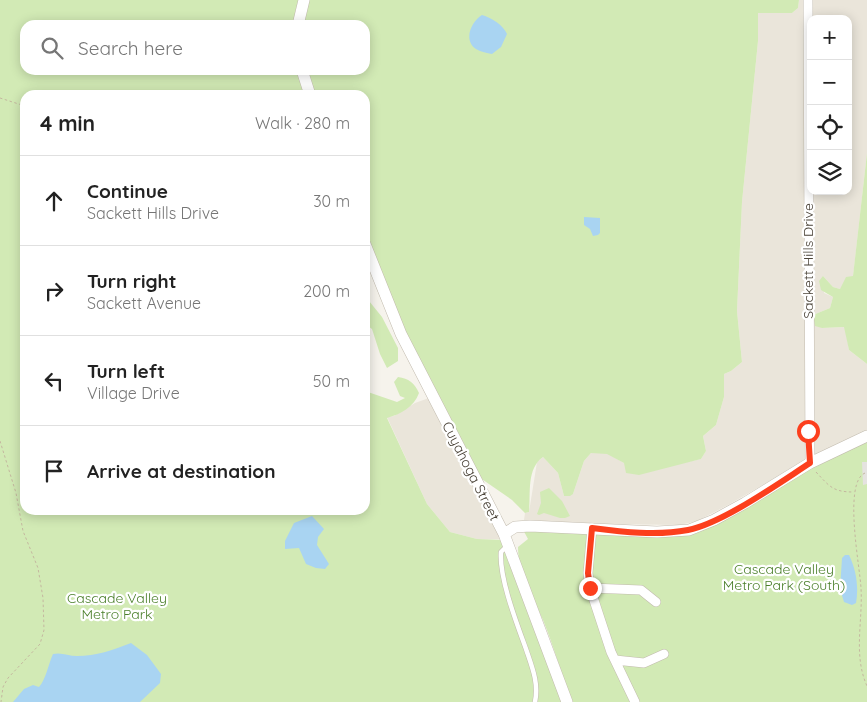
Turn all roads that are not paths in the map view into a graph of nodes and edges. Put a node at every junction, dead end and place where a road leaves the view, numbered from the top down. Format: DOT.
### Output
graph roads {
  1 [pos="304,0"];
  2 [pos="808,0"];
  3 [pos="299,20"];
  4 [pos="304,75"];
  5 [pos="308,90"];
  6 [pos="370,256"];
  7 [pos="867,436"];
  8 [pos="810,463"];
  9 [pos="592,528"];
  10 [pos="506,540"];
  11 [pos="590,588"];
  12 [pos="656,602"];
  13 [pos="664,654"];
  14 [pos="615,660"];
  15 [pos="535,702"];
  16 [pos="567,702"];
  17 [pos="635,702"];
  1 -- 3 [label="street"];
  2 -- 8 [label="street, Sackett Hills Drive"];
  4 -- 5 [label="street"];
  6 -- 10 [label="street, Cuyahoga Street"];
  7 -- 8 [label="street"];
  8 -- 9 [label="street"];
  9 -- 10 [label="street"];
  9 -- 11 [label="street"];
  10 -- 15 [label="lane"];
  10 -- 16 [label="street, Cuyahoga Street"];
  11 -- 12 [label="street"];
  11 -- 14 [label="street"];
  13 -- 14 [label="street"];
  14 -- 17 [label="street"];
}
